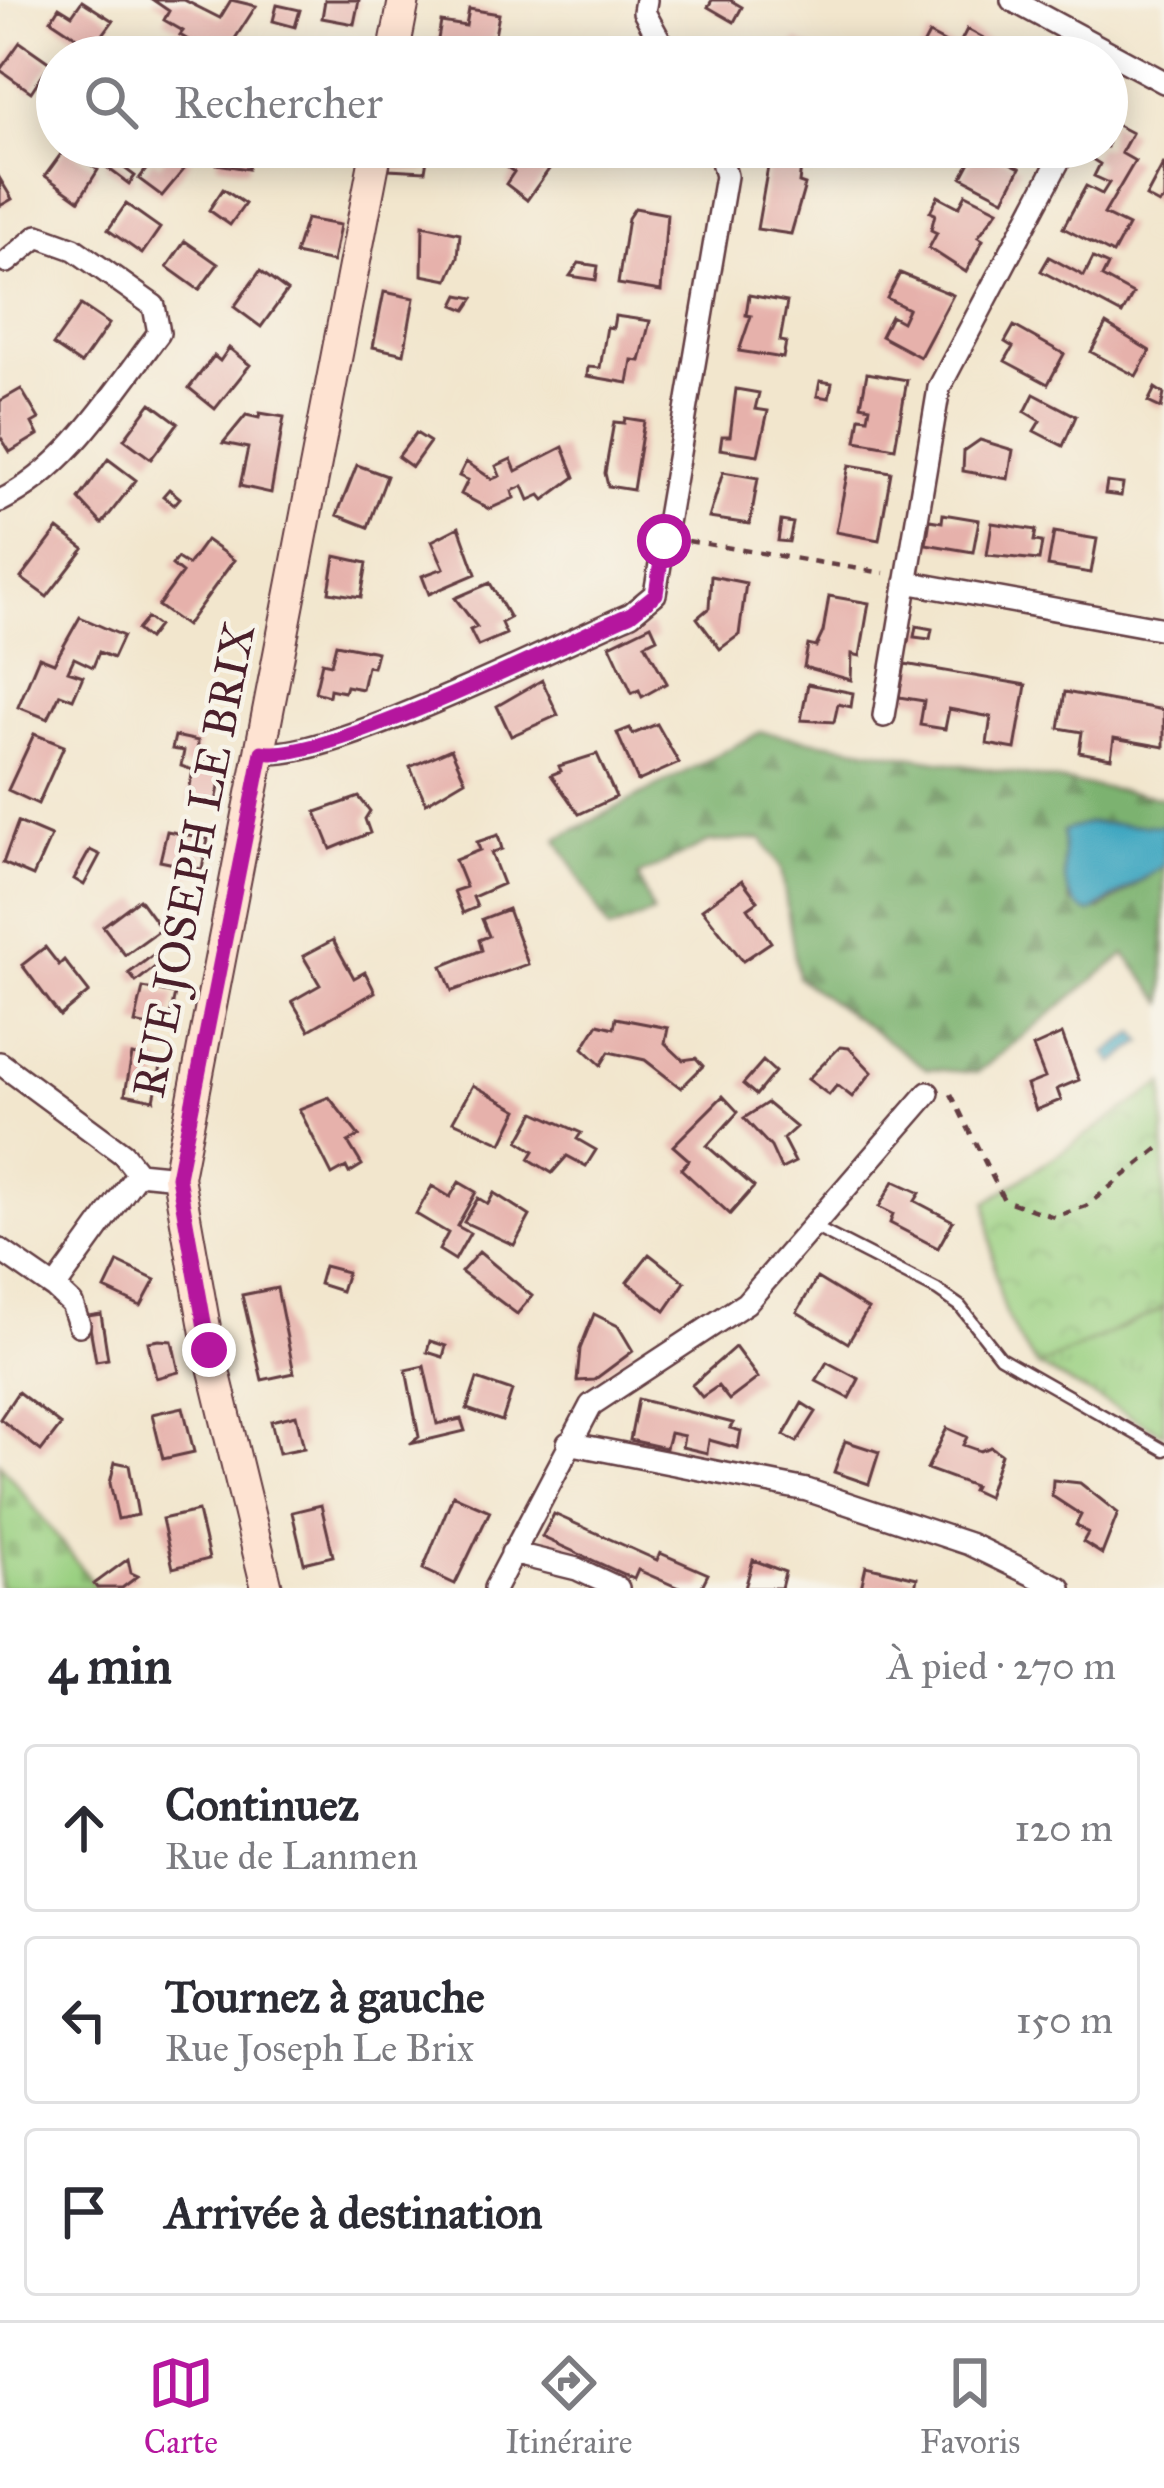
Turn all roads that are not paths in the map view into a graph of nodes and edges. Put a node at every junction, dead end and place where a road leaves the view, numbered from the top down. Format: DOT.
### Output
graph roads {
  1 [pos="404,0"];
  2 [pos="646,0"];
  3 [pos="1012,0"];
  4 [pos="397,36"];
  5 [pos="657,36"];
  6 [pos="1069,36"];
  7 [pos="1128,69"];
  8 [pos="1164,82"];
  9 [pos="373,168"];
  10 [pos="724,168"];
  11 [pos="1055,168"];
  12 [pos="7,262"];
  13 [pos="0,501"];
  14 [pos="906,581"];
  15 [pos="1164,629"];
  16 [pos="884,716"];
  17 [pos="262,752"];
  18 [pos="0,1063"];
  19 [pos="928,1093"];
  20 [pos="137,1173"];
  21 [pos="178,1177"];
  22 [pos="814,1227"];
  23 [pos="0,1250"];
  24 [pos="55,1288"];
  25 [pos="79,1325"];
  26 [pos="568,1443"];
  27 [pos="1164,1450"];
  28 [pos="512,1553"];
  29 [pos="267,1588"];
  30 [pos="495,1588"];
  31 [pos="619,1588"];
  32 [pos="1060,1588"];
  1 -- 4 [label="street"];
  2 -- 5 [label="street"];
  3 -- 6 [label="street"];
  7 -- 8 [label="street"];
  9 -- 17 [label="street, RUE JOSEPH LE BRIX"];
  10 -- 17 [label="street"];
  11 -- 14 [label="street"];
  12 -- 13 [label="street"];
  14 -- 15 [label="street"];
  14 -- 16 [label="street"];
  17 -- 21 [label="street, RUE JOSEPH LE BRIX"];
  18 -- 20 [label="street"];
  19 -- 22 [label="street"];
  20 -- 21 [label="street"];
  20 -- 24 [label="street"];
  21 -- 29 [label="street, RUE JOSEPH LE BRIX"];
  22 -- 26 [label="street"];
  22 -- 27 [label="lane"];
  23 -- 24 [label="street"];
  24 -- 25 [label="street"];
  26 -- 28 [label="street"];
  26 -- 32 [label="street"];
  28 -- 30 [label="street"];
  28 -- 31 [label="street"];
}
